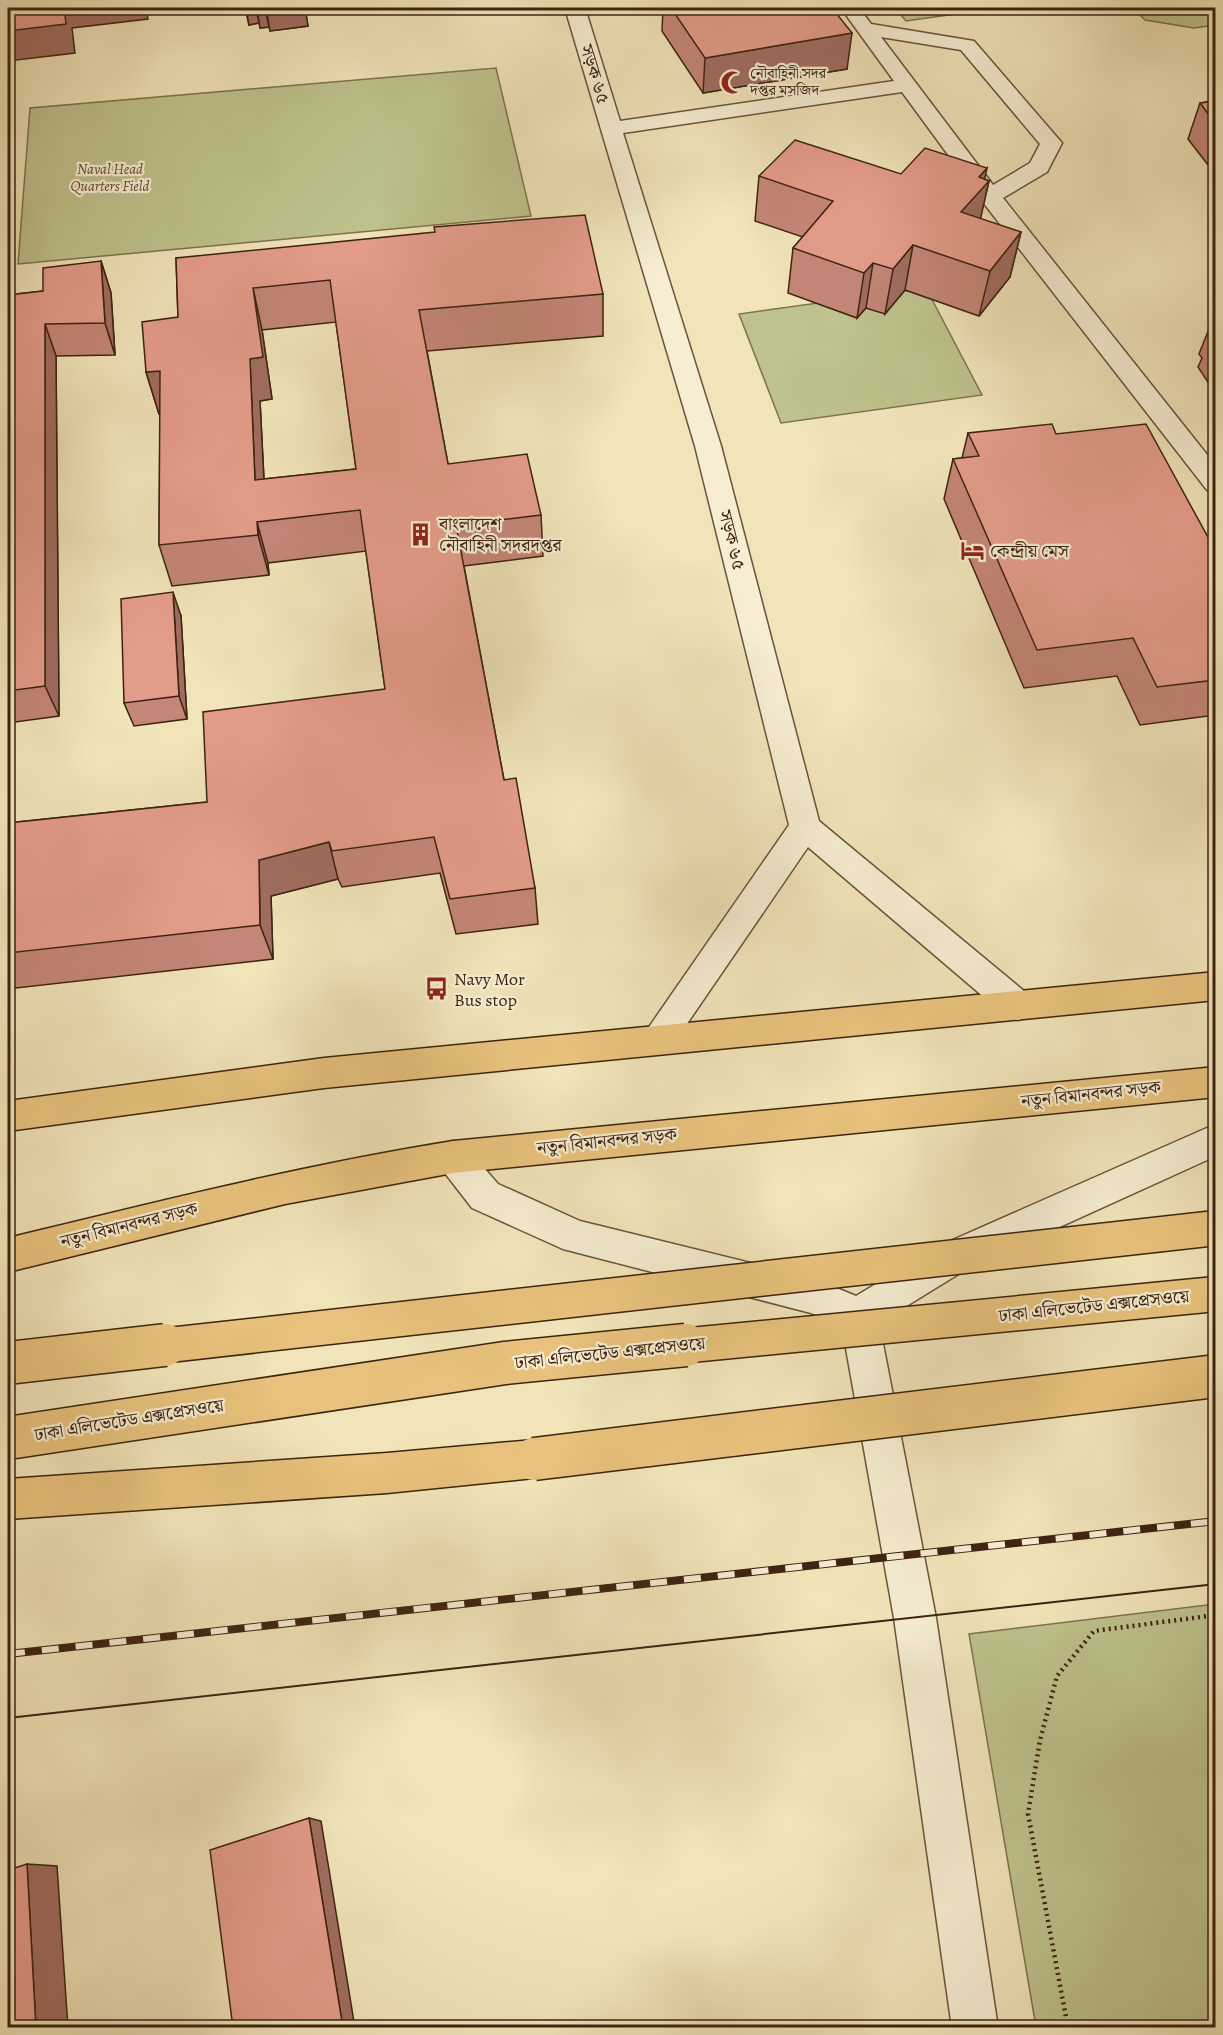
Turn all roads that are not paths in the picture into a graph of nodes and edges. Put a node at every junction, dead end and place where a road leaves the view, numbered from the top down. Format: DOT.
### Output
graph roads {
  1 [pos="575,8"];
  2 [pos="850,9"];
  3 [pos="865,28"];
  4 [pos="908,85"];
  5 [pos="612,128"];
  6 [pos="990,196"];
  7 [pos="1215,484"];
  8 [pos="805,827"];
  9 [pos="1215,987"];
  10 [pos="1018,1006"];
  11 [pos="657,1041"];
  12 [pos="1215,1082"];
  13 [pos="8,1116"];
  14 [pos="1215,1139"];
  15 [pos="453,1156"];
  16 [pos="1215,1228"];
  17 [pos="8,1255"];
  18 [pos="1215,1294"];
  19 [pos="859,1315"];
  20 [pos="8,1362"];
  21 [pos="1215,1376"];
  22 [pos="8,1438"];
  23 [pos="8,1500"];
  24 [pos="975,2028"];
  1 -- 5 [label="street, সড়ক ৬৫"];
  2 -- 3 [label="street"];
  3 -- 4 [label="street"];
  3 -- 6 [label="street"];
  4 -- 5 [label="street"];
  4 -- 6 [label="street"];
  5 -- 8 [label="street, সড়ক ৬৫"];
  6 -- 7 [label="street"];
  8 -- 10 [label="street"];
  8 -- 11 [label="street"];
  9 -- 10 [label="highway"];
  10 -- 11 [label="highway"];
  11 -- 13 [label="highway"];
  12 -- 15 [label="highway, নতুন বিমানবন্দর সড়ক"];
  14 -- 19 [label="street"];
  15 -- 17 [label="highway, নতুন বিমানবন্দর সড়ক"];
  15 -- 19 [label="street"];
  16 -- 20 [label="highway, bridge"];
  18 -- 22 [label="highway, ঢাকা এলিভেটেড এক্সপ্রেসওয়ে, bridge"];
  19 -- 24 [label="street"];
  21 -- 23 [label="highway, bridge"];
}
